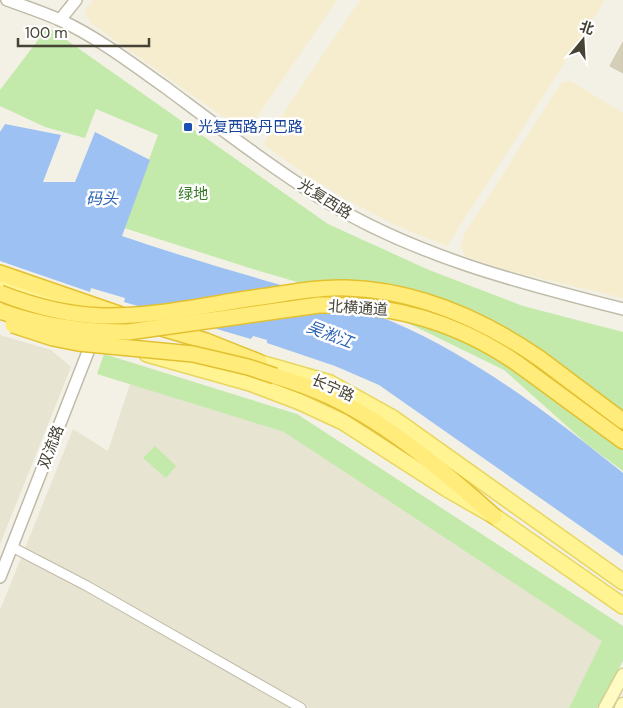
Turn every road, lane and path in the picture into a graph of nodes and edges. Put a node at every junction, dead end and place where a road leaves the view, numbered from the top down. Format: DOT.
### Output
graph roads {
  1 [pos="6,0"];
  2 [pos="76,0"];
  3 [pos="60,20"];
  4 [pos="0,273"];
  5 [pos="0,282"];
  6 [pos="0,292"];
  7 [pos="0,304"];
  8 [pos="623,309"];
  9 [pos="0,311"];
  10 [pos="100,317"];
  11 [pos="0,321"];
  12 [pos="94,338"];
  13 [pos="259,362"];
  14 [pos="623,421"];
  15 [pos="623,441"];
  16 [pos="494,516"];
  17 [pos="12,547"];
  18 [pos="0,577"];
  19 [pos="623,582"];
  20 [pos="623,606"];
  21 [pos="623,675"];
  22 [pos="623,704"];
  23 [pos="301,708"];
  24 [pos="605,708"];
  25 [pos="621,708"];
  1 -- 3 [label="street, 光复西路"];
  2 -- 3 [label="street"];
  3 -- 8 [label="street, 光复西路"];
  4 -- 13 [label="highway, bridge"];
  5 -- 10 [label="main road, 长宁路"];
  6 -- 14 [label="highway, 北横通道, bridge"];
  7 -- 12 [label="main road, 长宁路"];
  9 -- 15 [label="highway, 北横通道, bridge"];
  10 -- 12 [label="street, 双流路"];
  10 -- 13 [label="main road, 长宁路"];
  11 -- 16 [label="highway, bridge"];
  12 -- 16 [label="main road, 长宁路"];
  12 -- 17 [label="street, 双流路"];
  13 -- 19 [label="main road, 长宁路"];
  16 -- 20 [label="main road, 长宁路"];
  17 -- 18 [label="street, 双流路"];
  17 -- 23 [label="street"];
  21 -- 24 [label="main road"];
  22 -- 25 [label="main road"];
}
